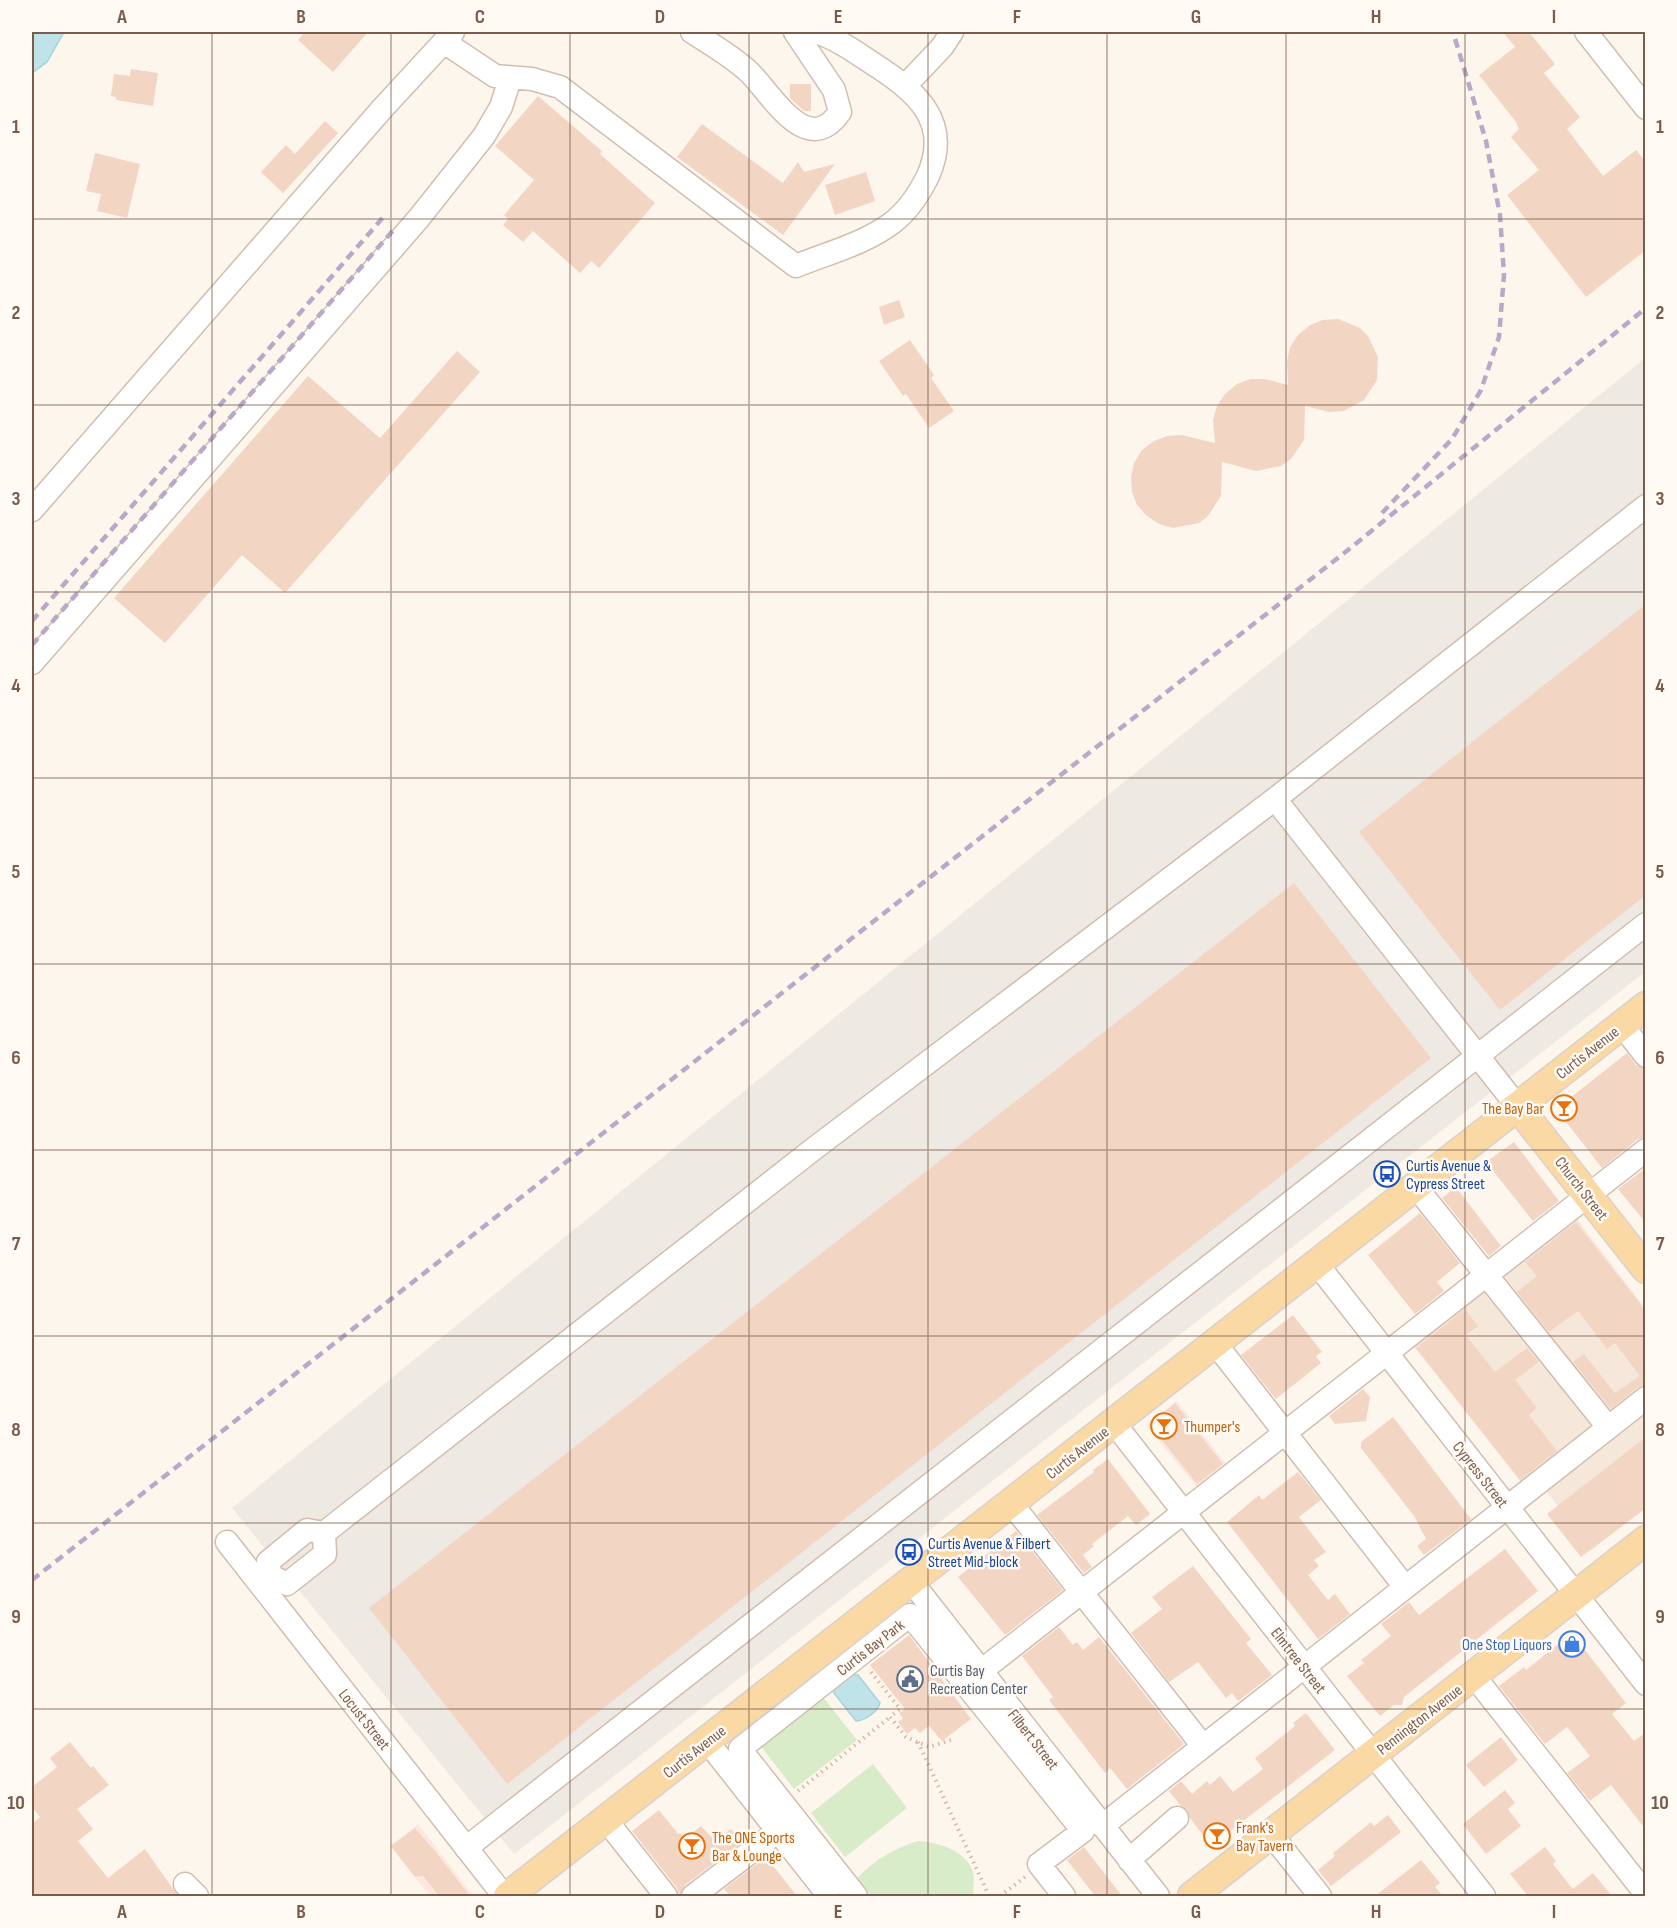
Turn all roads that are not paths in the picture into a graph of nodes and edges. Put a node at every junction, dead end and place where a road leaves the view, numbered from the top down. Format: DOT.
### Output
graph roads {
  1 [pos="692,32"];
  2 [pos="795,32"];
  3 [pos="816,32"];
  4 [pos="952,32"];
  5 [pos="1586,32"];
  6 [pos="449,37"];
  7 [pos="510,79"];
  8 [pos="906,85"];
  9 [pos="1646,108"];
  10 [pos="1646,506"];
  11 [pos="32,510"];
  12 [pos="32,663"];
  13 [pos="1275,800"];
  14 [pos="1646,924"];
  15 [pos="1646,1006"];
  16 [pos="1621,1024"];
  17 [pos="1477,1056"];
  18 [pos="1646,1056"];
  19 [pos="1518,1107"];
  20 [pos="1646,1150"];
  21 [pos="1416,1186"];
  22 [pos="1587,1196"];
  23 [pos="1317,1264"];
  24 [pos="1646,1269"];
  25 [pos="1486,1275"];
  26 [pos="1215,1343"];
  27 [pos="1387,1353"];
  28 [pos="1646,1398"];
  29 [pos="1114,1423"];
  30 [pos="1608,1427"];
  31 [pos="1285,1432"];
  32 [pos="1011,1503"];
  33 [pos="1507,1507"];
  34 [pos="1184,1512"];
  35 [pos="1646,1540"];
  36 [pos="227,1542"];
  37 [pos="265,1580"];
  38 [pos="910,1581"];
  39 [pos="1405,1587"];
  40 [pos="1081,1592"];
  41 [pos="1576,1595"];
  42 [pos="1304,1666"];
  43 [pos="981,1671"];
  44 [pos="1473,1676"];
  45 [pos="1646,1684"];
  46 [pos="707,1741"];
  47 [pos="1203,1746"];
  48 [pos="1373,1754"];
  49 [pos="1178,1818"];
  50 [pos="606,1820"];
  51 [pos="1102,1826"];
  52 [pos="778,1831"];
  53 [pos="1271,1834"];
  54 [pos="466,1848"];
  55 [pos="1129,1860"];
  56 [pos="1646,1894"];
  57 [pos="506,1896"];
  58 [pos="666,1896"];
  59 [pos="693,1896"];
  60 [pos="829,1896"];
  61 [pos="856,1896"];
  62 [pos="1064,1896"];
  63 [pos="1158,1896"];
  64 [pos="1192,1896"];
  65 [pos="1320,1896"];
  66 [pos="1484,1896"];
  1 -- 2 [label="street"];
  3 -- 8 [label="street"];
  4 -- 8 [label="street"];
  5 -- 9 [label="street"];
  6 -- 7 [label="street"];
  6 -- 11 [label="street"];
  7 -- 8 [label="street"];
  7 -- 12 [label="street"];
  10 -- 13 [label="street"];
  13 -- 17 [label="street"];
  13 -- 37 [label="street"];
  14 -- 17 [label="street"];
  15 -- 16 [label="main road, Curtis Avenue"];
  16 -- 18 [label="street"];
  16 -- 19 [label="main road, Curtis Avenue"];
  17 -- 19 [label="street"];
  17 -- 54 [label="street"];
  19 -- 21 [label="main road, Curtis Avenue"];
  19 -- 22 [label="main road, Church Street"];
  20 -- 22 [label="street"];
  21 -- 23 [label="main road, Curtis Avenue"];
  21 -- 25 [label="street"];
  22 -- 24 [label="main road, Church Street"];
  22 -- 25 [label="street"];
  23 -- 26 [label="main road, Curtis Avenue"];
  23 -- 27 [label="street, Cypress Street"];
  25 -- 27 [label="street"];
  25 -- 30 [label="street"];
  26 -- 29 [label="main road, Curtis Avenue"];
  26 -- 31 [label="street"];
  27 -- 31 [label="street"];
  27 -- 33 [label="street, Cypress Street"];
  28 -- 30 [label="street"];
  29 -- 32 [label="main road, Curtis Avenue"];
  29 -- 34 [label="street, Elmtree Street"];
  30 -- 33 [label="street"];
  31 -- 34 [label="street"];
  31 -- 39 [label="street"];
  32 -- 38 [label="main road, Curtis Avenue"];
  32 -- 40 [label="street"];
  33 -- 39 [label="street"];
  33 -- 41 [label="street, Cypress Street"];
  34 -- 40 [label="street"];
  34 -- 42 [label="street, Elmtree Street"];
  35 -- 41 [label="main road, Pennington Avenue"];
  36 -- 37 [label="street, Locust Street"];
  37 -- 54 [label="street, Locust Street"];
  38 -- 43 [label="street, Filbert Street"];
  38 -- 46 [label="main road, Curtis Avenue"];
  39 -- 42 [label="street"];
  40 -- 43 [label="street"];
  40 -- 47 [label="street"];
  41 -- 44 [label="main road, Pennington Avenue"];
  41 -- 45 [label="street, Cypress Street"];
  42 -- 47 [label="street"];
  42 -- 48 [label="street, Elmtree Street"];
  43 -- 51 [label="street, Filbert Street"];
  44 -- 48 [label="main road, Pennington Avenue"];
  44 -- 56 [label="street"];
  46 -- 50 [label="main road, Curtis Avenue"];
  46 -- 52 [label="street"];
  47 -- 51 [label="street"];
  48 -- 53 [label="main road, Pennington Avenue"];
  48 -- 66 [label="street, Elmtree Street"];
  49 -- 55 [label="street"];
  50 -- 57 [label="main road, Curtis Avenue"];
  50 -- 58 [label="street"];
  51 -- 55 [label="street, Filbert Street"];
  52 -- 59 [label="street"];
  52 -- 60 [label="street"];
  53 -- 64 [label="main road, Pennington Avenue"];
  53 -- 65 [label="street"];
  54 -- 57 [label="street, Locust Street"];
  55 -- 63 [label="street, Filbert Street"];
  61 -- 62 [label="street, Curtis Bay Park"];
}
